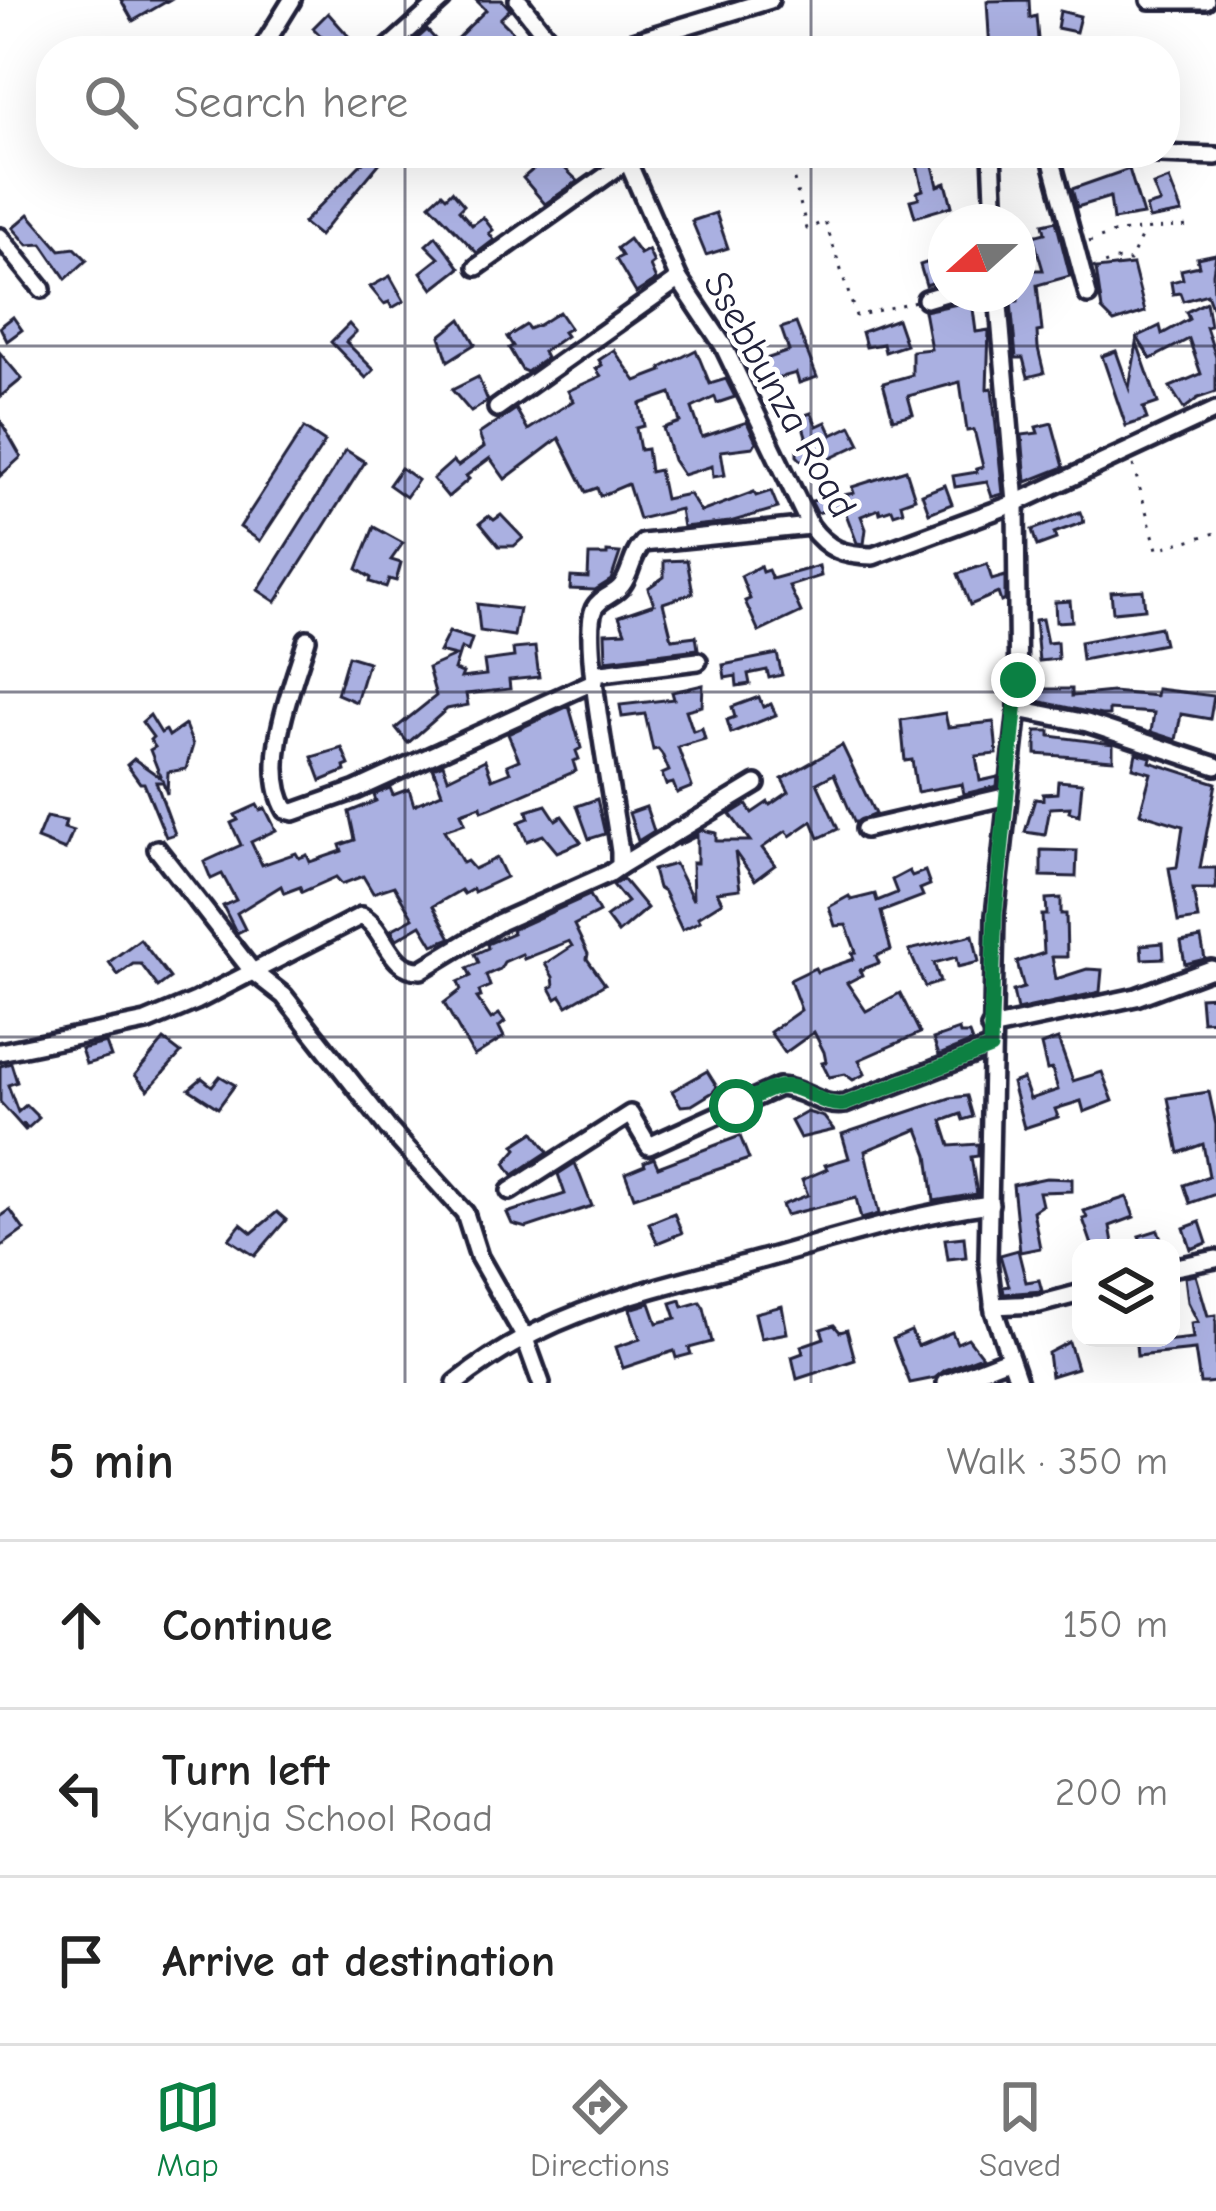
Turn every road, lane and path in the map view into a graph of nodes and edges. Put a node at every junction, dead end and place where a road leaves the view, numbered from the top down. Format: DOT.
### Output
graph roads {
  1 [pos="292,0"];
  2 [pos="442,0"];
  3 [pos="518,0"];
  4 [pos="770,0"];
  5 [pos="1150,0"];
  6 [pos="1206,0"];
  7 [pos="270,36"];
  8 [pos="402,36"];
  9 [pos="546,36"];
  10 [pos="652,36"];
  11 [pos="1216,156"];
  12 [pos="1180,157"];
  13 [pos="611,168"];
  14 [pos="631,168"];
  15 [pos="794,168"];
  16 [pos="993,168"];
  17 [pos="1055,168"];
  18 [pos="994,204"];
  19 [pos="1189,226"];
  20 [pos="1144,230"];
  21 [pos="0,237"];
  22 [pos="1084,244"];
  23 [pos="1088,256"];
  24 [pos="477,267"];
  25 [pos="679,279"];
  26 [pos="42,289"];
  27 [pos="1088,295"];
  28 [pos="926,298"];
  29 [pos="1000,312"];
  30 [pos="497,408"];
  31 [pos="1216,410"];
  32 [pos="1132,462"];
  33 [pos="1016,503"];
  34 [pos="810,526"];
  35 [pos="1216,533"];
  36 [pos="307,639"];
  37 [pos="698,661"];
  38 [pos="594,677"];
  39 [pos="1018,709"];
  40 [pos="1216,766"];
  41 [pos="756,784"];
  42 [pos="1008,796"];
  43 [pos="865,829"];
  44 [pos="157,849"];
  45 [pos="620,866"];
  46 [pos="252,971"];
  47 [pos="1216,971"];
  48 [pos="990,1028"];
  49 [pos="990,1048"];
  50 [pos="0,1052"];
  51 [pos="510,1191"];
  52 [pos="990,1204"];
  53 [pos="1216,1259"];
  54 [pos="1180,1266"];
  55 [pos="1072,1296"];
  56 [pos="993,1306"];
  57 [pos="524,1336"];
  58 [pos="1010,1358"];
  59 [pos="456,1383"];
  60 [pos="541,1383"];
  61 [pos="946,1383"];
  62 [pos="1018,1383"];
  1 -- 7 [label="street"];
  2 -- 8 [label="street"];
  3 -- 9 [label="street"];
  4 -- 10 [label="street"];
  5 -- 6 [label="street"];
  11 -- 12 [label="street"];
  13 -- 24 [label="street"];
  14 -- 25 [label="street, Ssebbunza Road"];
  15 -- 28 [label="path"];
  16 -- 18 [label="street"];
  17 -- 27 [label="street"];
  19 -- 20 [label="path"];
  20 -- 22 [label="path"];
  20 -- 23 [label="path"];
  21 -- 26 [label="street"];
  25 -- 30 [label="street"];
  25 -- 34 [label="street, Ssebbunza Road"];
  29 -- 33 [label="street"];
  31 -- 33 [label="street, Ssebbunza Road"];
  32 -- 35 [label="path"];
  33 -- 34 [label="street, Ssebbunza Road"];
  33 -- 39 [label="street"];
  34 -- 38 [label="street"];
  36 -- 38 [label="street"];
  37 -- 38 [label="street"];
  38 -- 45 [label="street"];
  39 -- 40 [label="street"];
  39 -- 42 [label="street"];
  41 -- 45 [label="street"];
  42 -- 43 [label="street"];
  42 -- 48 [label="street"];
  44 -- 46 [label="street"];
  45 -- 46 [label="street"];
  46 -- 50 [label="street"];
  46 -- 57 [label="street"];
  47 -- 48 [label="street"];
  48 -- 49 [label="street"];
  49 -- 51 [label="street"];
  49 -- 52 [label="street"];
  52 -- 56 [label="street"];
  52 -- 57 [label="street"];
  53 -- 54 [label="street"];
  55 -- 56 [label="street"];
  56 -- 58 [label="street"];
  57 -- 59 [label="street"];
  57 -- 60 [label="street"];
  58 -- 61 [label="street"];
  58 -- 62 [label="street"];
}
